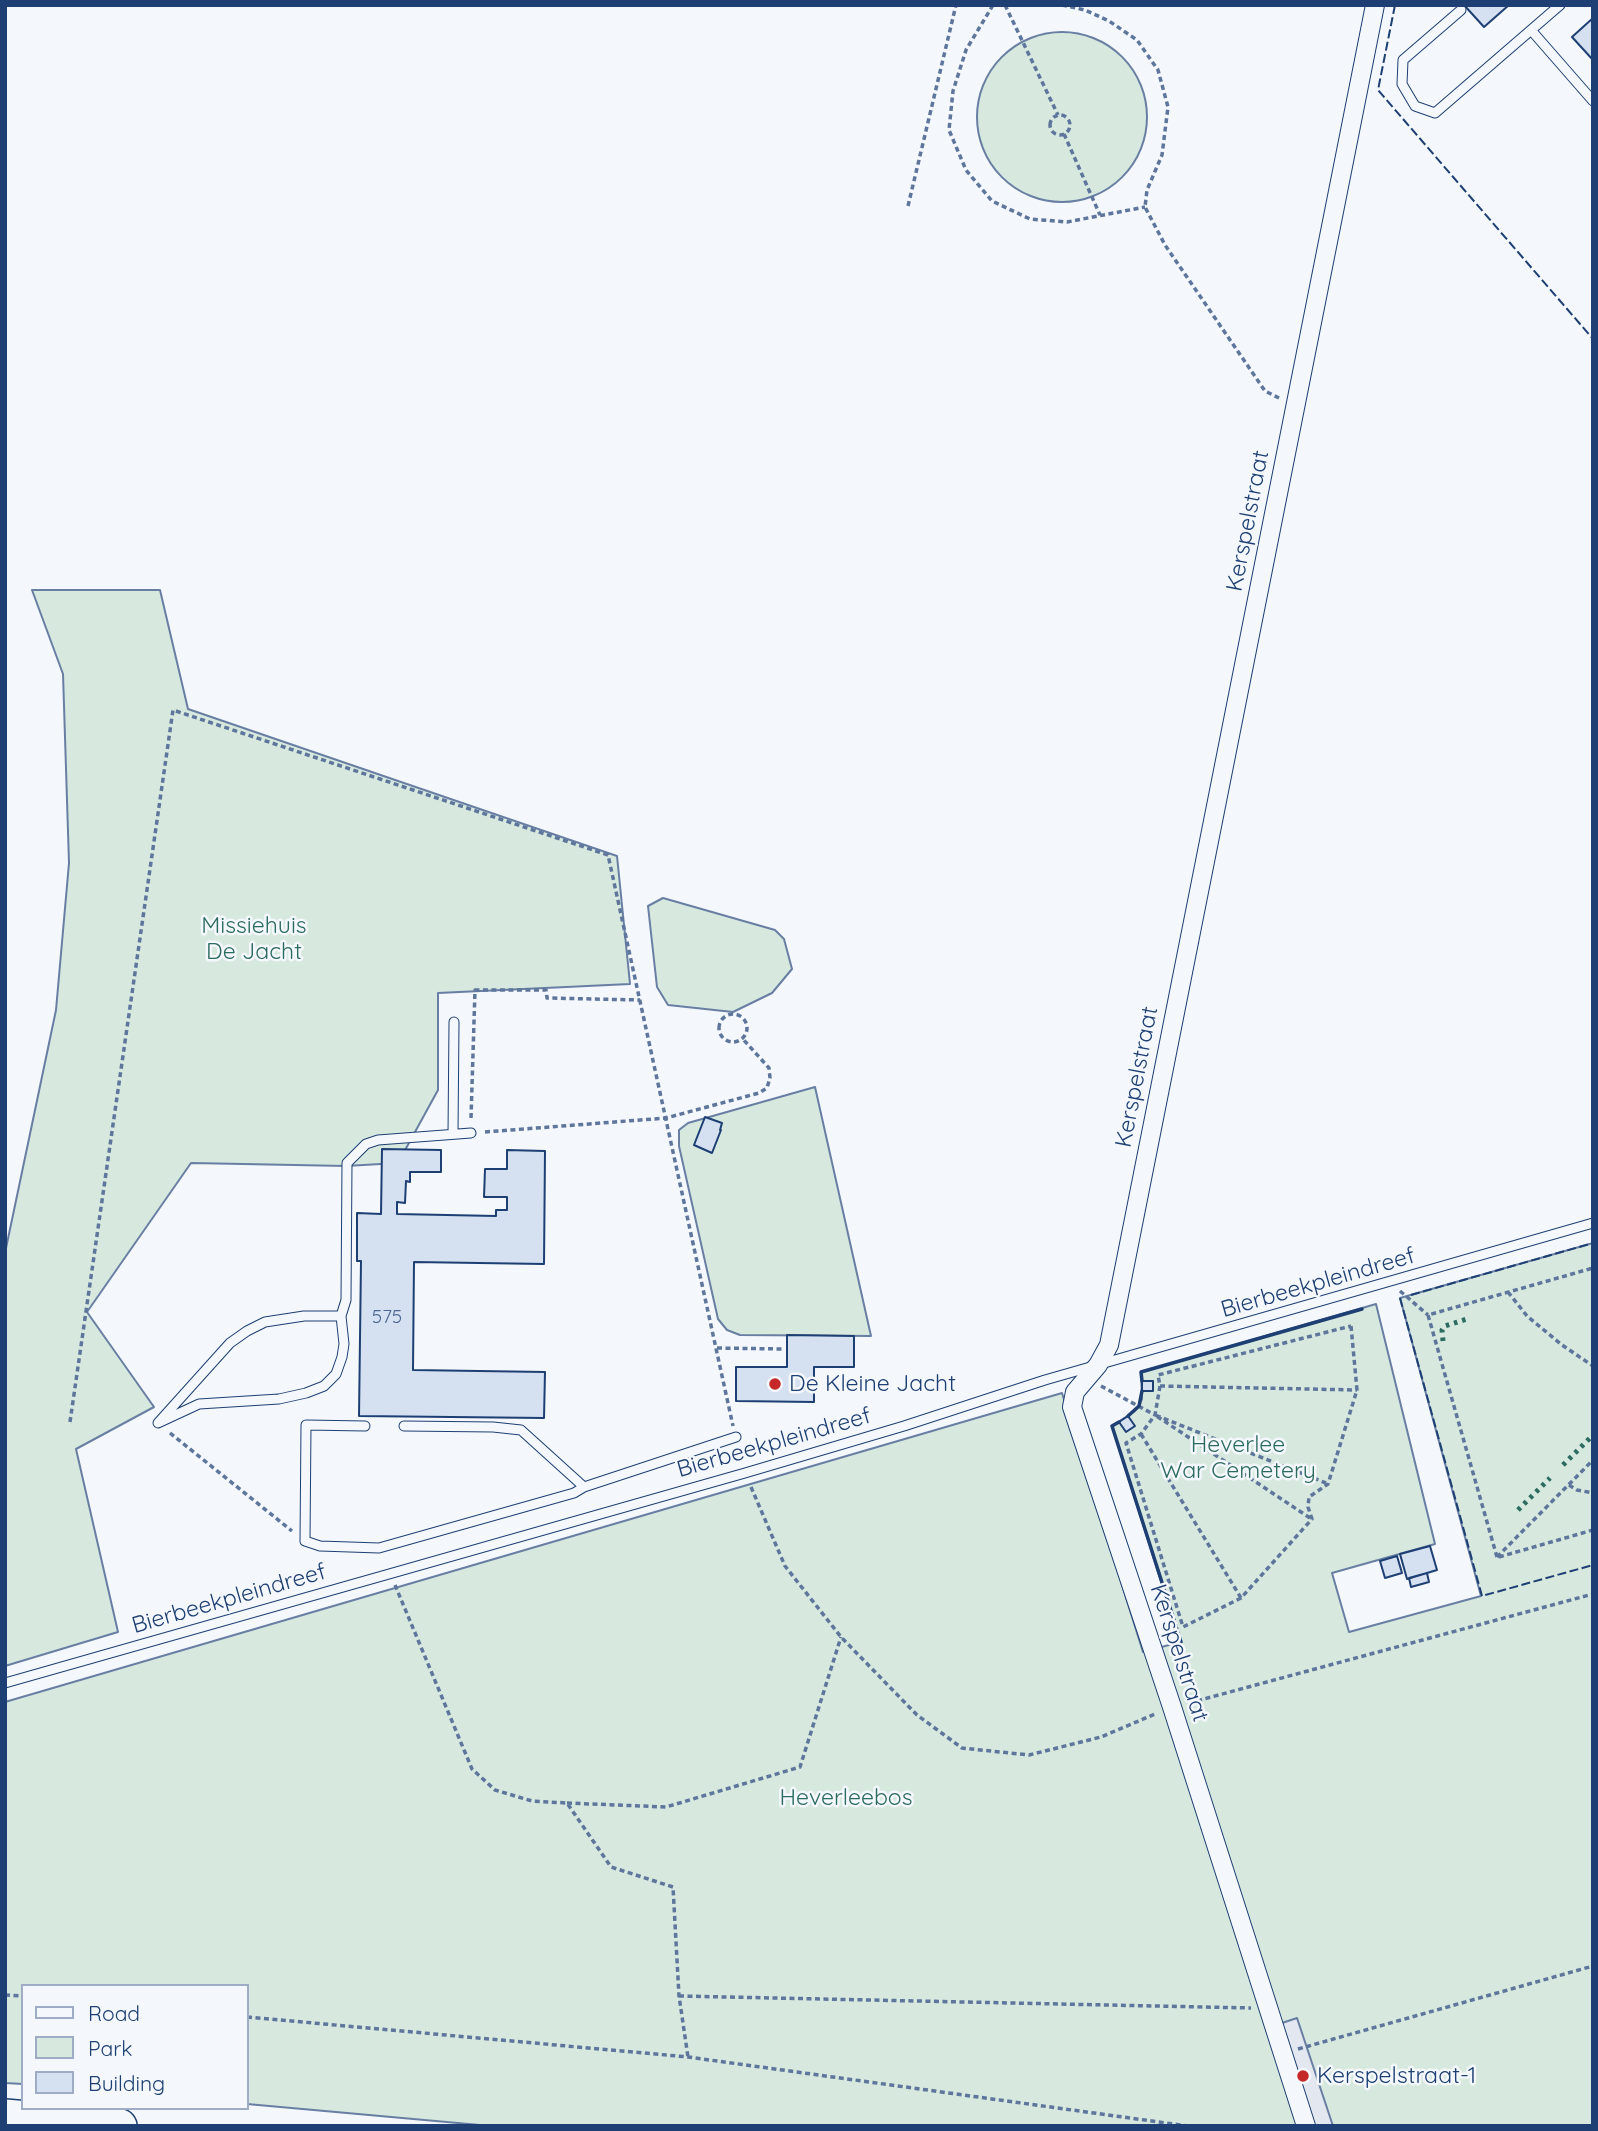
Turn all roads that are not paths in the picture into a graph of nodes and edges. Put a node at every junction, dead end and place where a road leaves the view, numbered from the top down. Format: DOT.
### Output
graph roads {
  1 [pos="1375,5"];
  2 [pos="1560,5"];
  3 [pos="1461,10"];
  4 [pos="1531,30"];
  5 [pos="1593,101"];
  6 [pos="454,1022"];
  7 [pos="471,1133"];
  8 [pos="453,1134"];
  9 [pos="1593,1223"];
  10 [pos="341,1316"];
  11 [pos="1093,1372"];
  12 [pos="365,1426"];
  13 [pos="404,1426"];
  14 [pos="736,1437"];
  15 [pos="584,1487"];
  16 [pos="5,1683"];
  17 [pos="5,2116"];
  18 [pos="120,2126"];
  19 [pos="1306,2126"];
  1 -- 11 [label="street, Kerspelstraat"];
  2 -- 4 [label="lane"];
  3 -- 4 [label="lane"];
  4 -- 5 [label="lane"];
  6 -- 8 [label="lane"];
  7 -- 8 [label="lane"];
  8 -- 10 [label="lane"];
  9 -- 11 [label="lane, Bierbeekpleindreef"];
  10 -- 10 [label="lane"];
  11 -- 16 [label="lane, Bierbeekpleindreef"];
  11 -- 19 [label="street, Kerspelstraat"];
  12 -- 15 [label="lane"];
  13 -- 15 [label="lane"];
  14 -- 15 [label="lane"];
  17 -- 18 [label="highway"];
}
